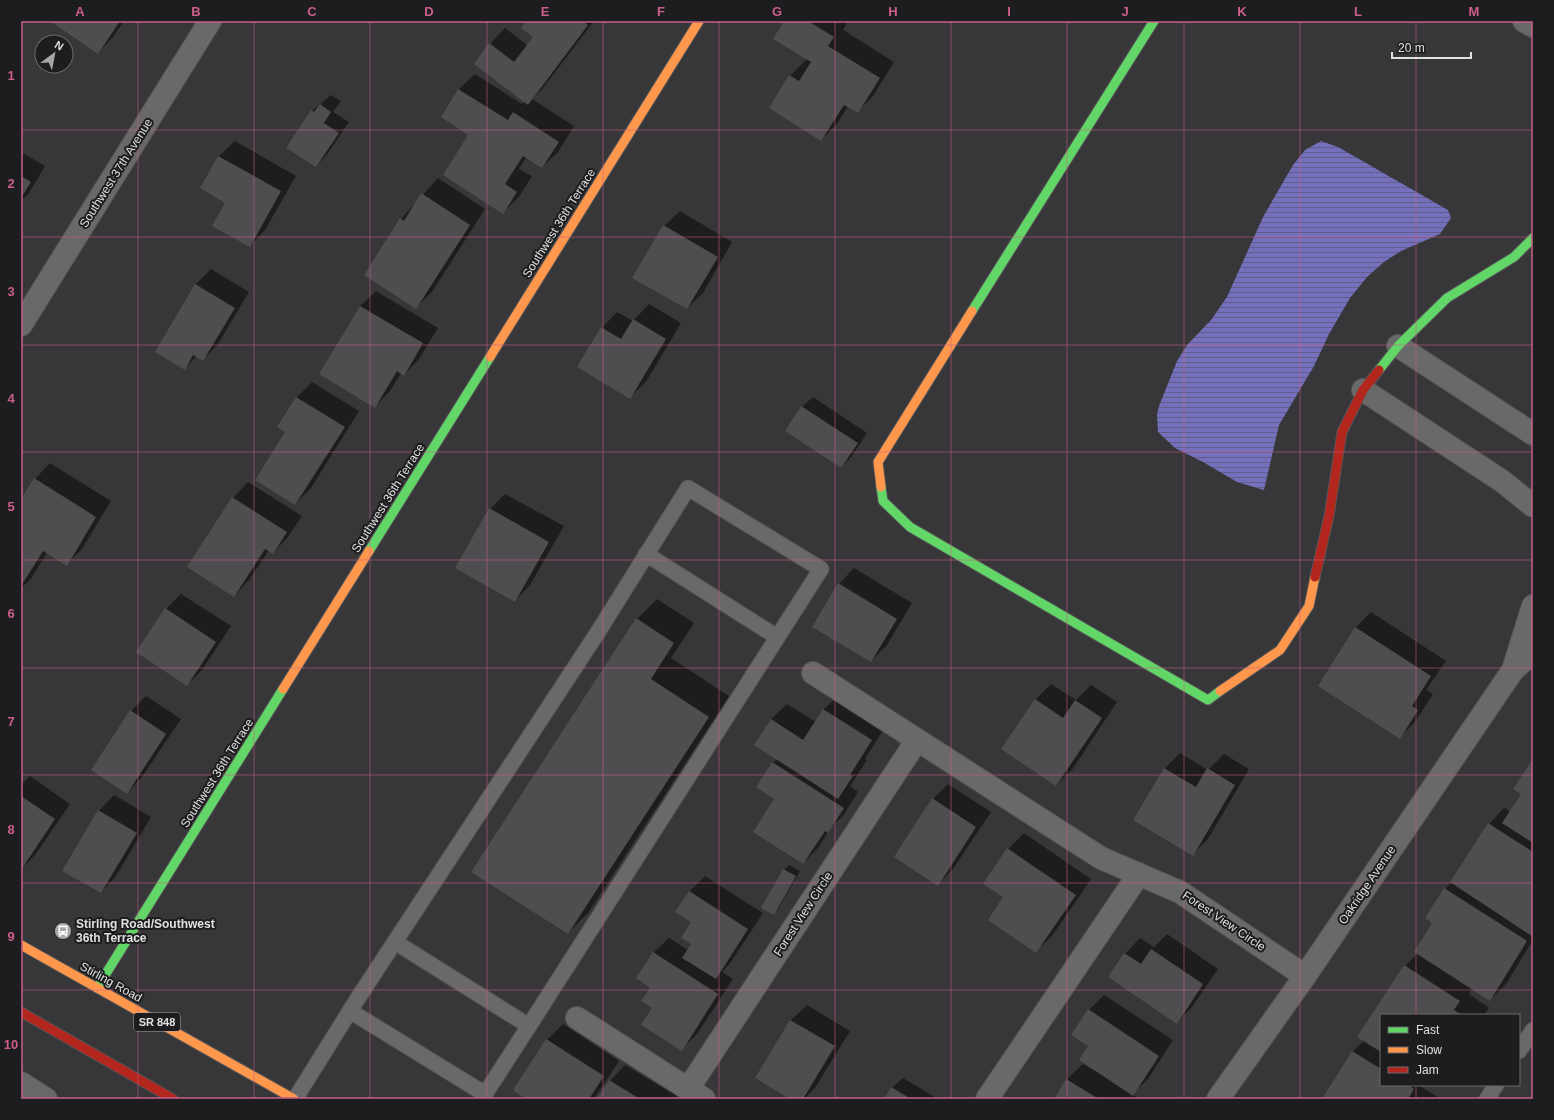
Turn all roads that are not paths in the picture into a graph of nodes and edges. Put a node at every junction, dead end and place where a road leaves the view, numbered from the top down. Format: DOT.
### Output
graph roads {
  1 [pos="210,21"];
  2 [pos="699,21"];
  3 [pos="1154,21"];
  4 [pos="1524,21"];
  5 [pos="1533,26"];
  6 [pos="1533,238"];
  7 [pos="21,325"];
  8 [pos="1398,346"];
  9 [pos="1363,390"];
  10 [pos="1533,434"];
  11 [pos="1533,506"];
  12 [pos="646,554"];
  13 [pos="1533,606"];
  14 [pos="777,637"];
  15 [pos="1533,652"];
  16 [pos="1513,670"];
  17 [pos="813,673"];
  18 [pos="917,740"];
  19 [pos="1138,874"];
  20 [pos="395,942"];
  21 [pos="21,945"];
  22 [pos="1305,976"];
  23 [pos="97,988"];
  24 [pos="350,1011"];
  25 [pos="21,1012"];
  26 [pos="577,1018"];
  27 [pos="529,1026"];
  28 [pos="1533,1030"];
  29 [pos="1520,1050"];
  30 [pos="21,1083"];
  31 [pos="1495,1086"];
  32 [pos="696,1094"];
  33 [pos="46,1099"];
  34 [pos="173,1099"];
  35 [pos="294,1099"];
  36 [pos="987,1099"];
  37 [pos="1218,1099"];
  38 [pos="1487,1099"];
  1 -- 7 [label="street, Southwest 37th Avenue"];
  2 -- 23 [label="street, Southwest 36th Terrace"];
  3 -- 9 [label="street"];
  4 -- 5 [label="street"];
  6 -- 8 [label="street"];
  8 -- 9 [label="street"];
  8 -- 10 [label="street"];
  9 -- 11 [label="street"];
  12 -- 14 [label="lane"];
  12 -- 14 [label="lane"];
  12 -- 20 [label="lane"];
  13 -- 16 [label="street, Oakridge Avenue"];
  14 -- 27 [label="lane"];
  15 -- 16 [label="street, Oakridge Avenue"];
  16 -- 22 [label="street, Oakridge Avenue"];
  17 -- 18 [label="street, Forest View Circle"];
  18 -- 19 [label="street, Forest View Circle"];
  18 -- 32 [label="street, Forest View Circle"];
  19 -- 22 [label="street, Forest View Circle"];
  19 -- 36 [label="street"];
  20 -- 24 [label="lane"];
  20 -- 27 [label="lane"];
  21 -- 23 [label="street, Stirling Road / SR 848"];
  22 -- 37 [label="street, Oakridge Avenue"];
  23 -- 35 [label="street, Stirling Road / SR 848"];
  24 -- 27 [label="lane"];
  24 -- 35 [label="lane"];
  25 -- 34 [label="street"];
  26 -- 32 [label="street, Forest View Circle"];
  28 -- 29 [label="lane"];
  30 -- 33 [label="street"];
  31 -- 38 [label="lane"];
}
